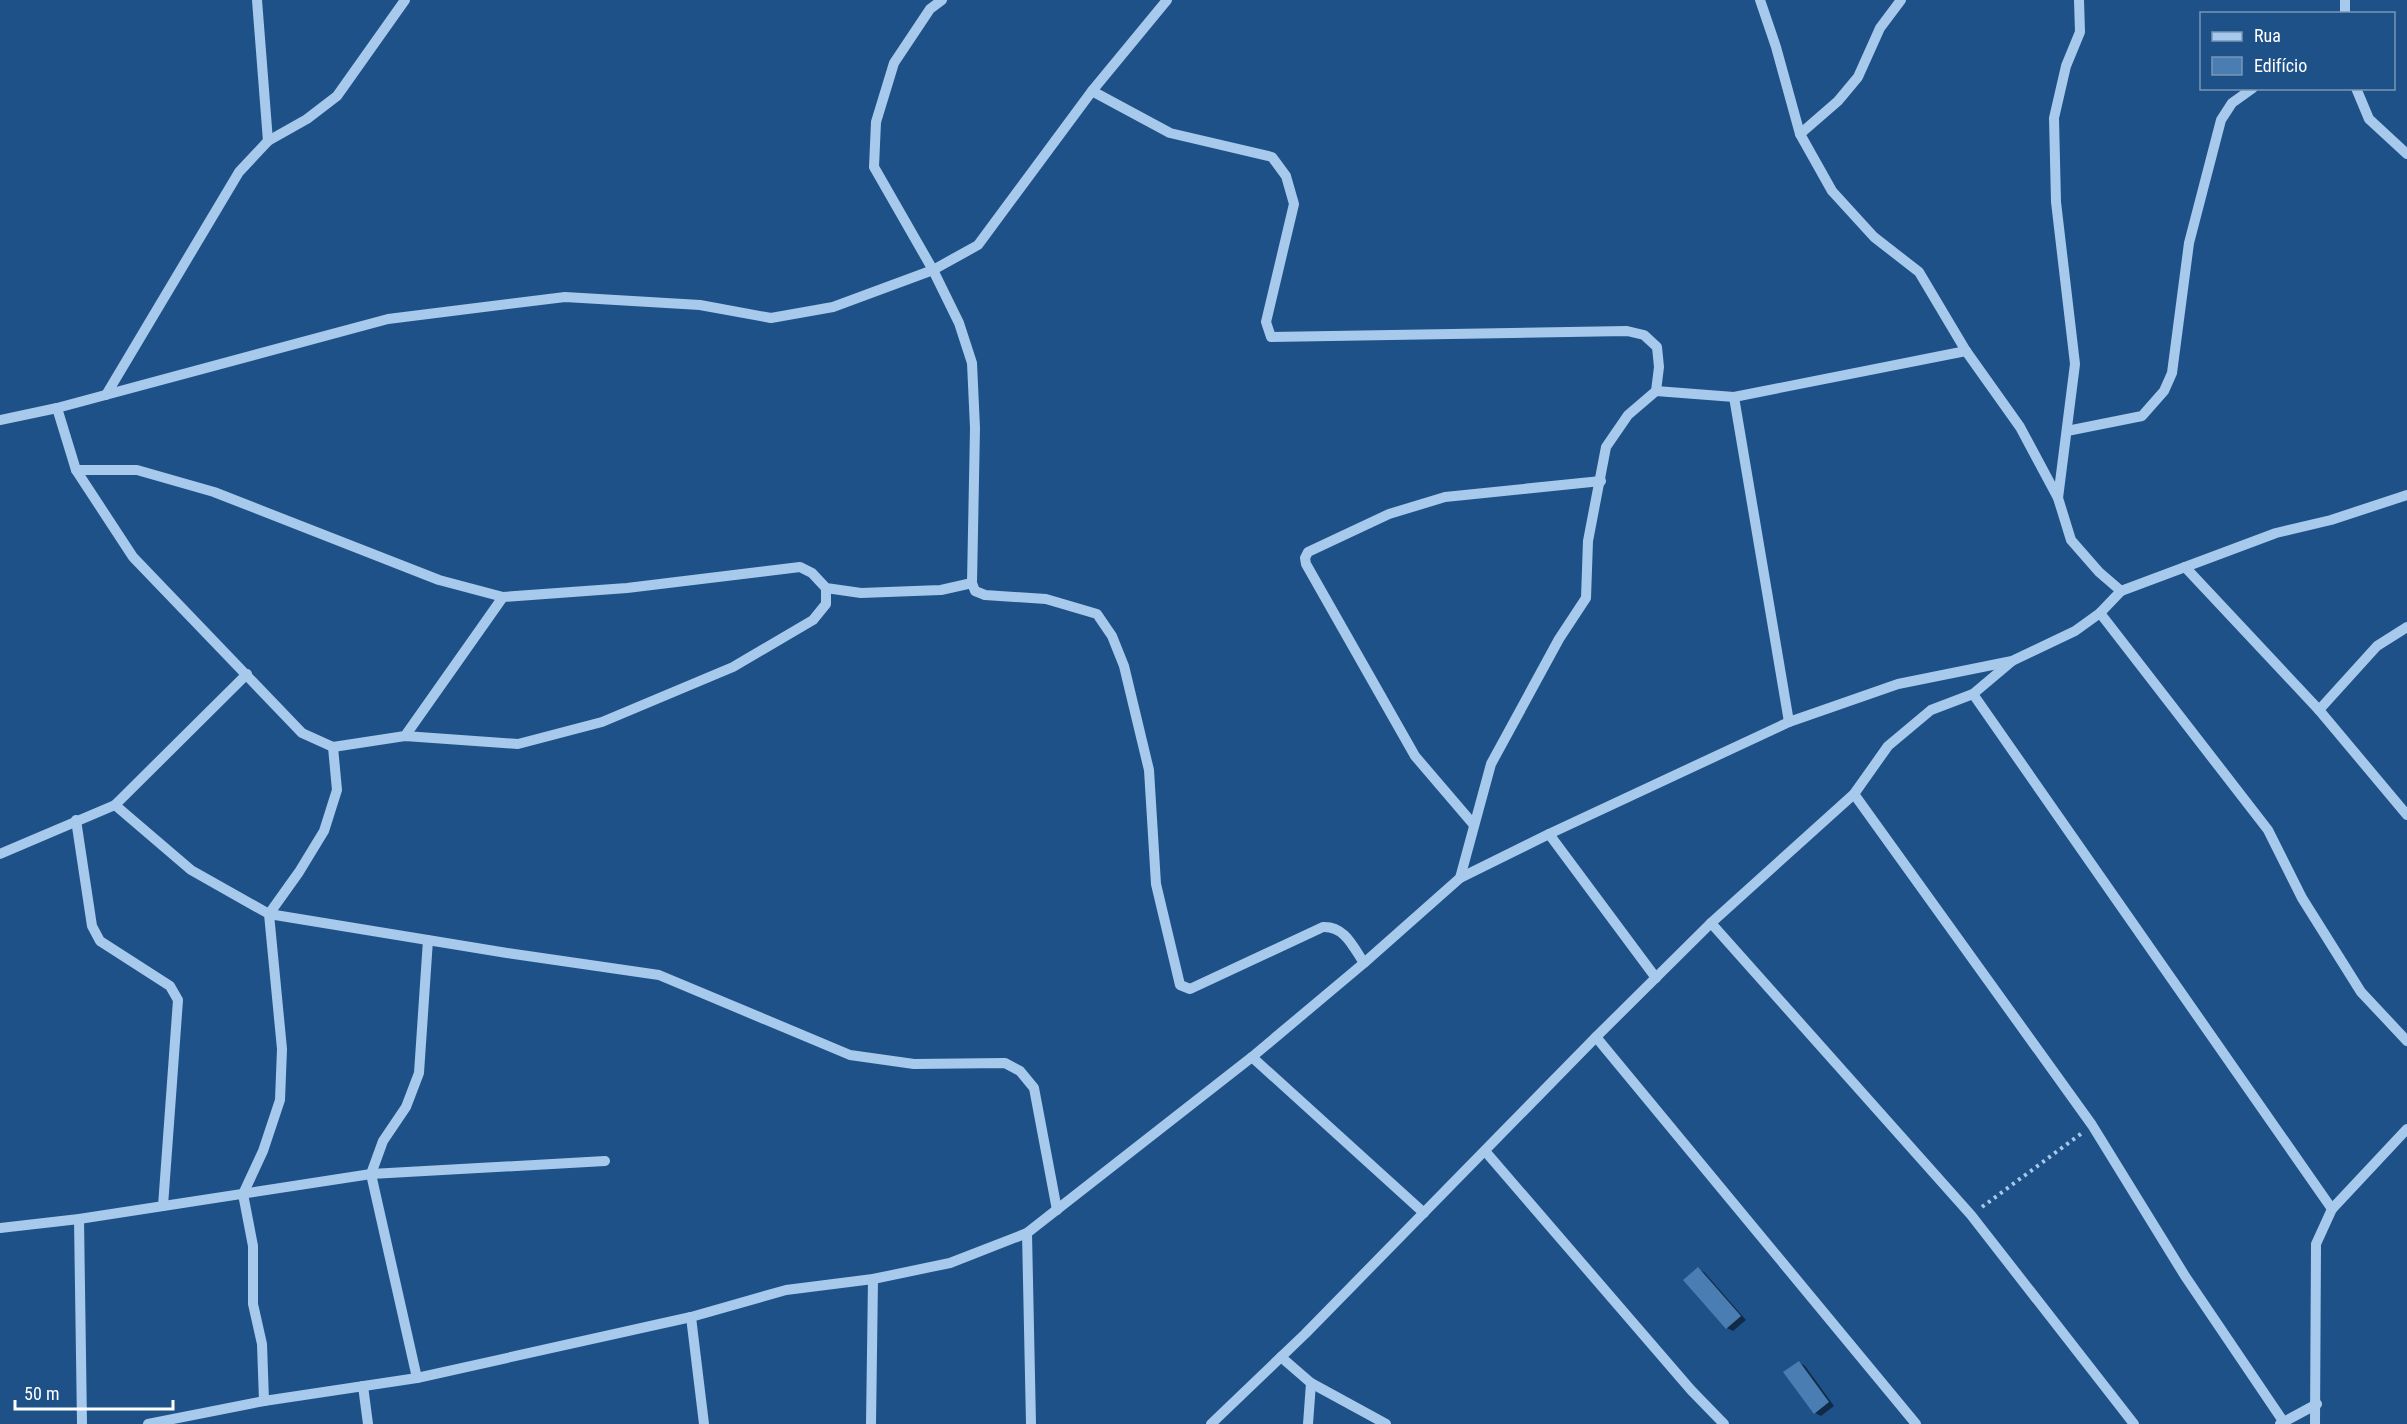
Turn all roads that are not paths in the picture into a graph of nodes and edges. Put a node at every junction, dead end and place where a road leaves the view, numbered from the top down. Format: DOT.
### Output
graph roads {
  1 [pos="257,0"];
  2 [pos="405,0"];
  3 [pos="942,0"];
  4 [pos="1167,0"];
  5 [pos="1760,0"];
  6 [pos="1901,0"];
  7 [pos="2079,0"];
  8 [pos="2250,90"];
  9 [pos="2357,90"];
  10 [pos="1092,91"];
  11 [pos="1800,134"];
  12 [pos="268,141"];
  13 [pos="2407,154"];
  14 [pos="933,270"];
  15 [pos="1966,351"];
  16 [pos="1656,391"];
  17 [pos="106,395"];
  18 [pos="1734,397"];
  19 [pos="57,408"];
  20 [pos="0,420"];
  21 [pos="2067,431"];
  22 [pos="76,470"];
  23 [pos="1600,481"];
  24 [pos="2407,495"];
  25 [pos="2058,498"];
  26 [pos="2185,567"];
  27 [pos="972,583"];
  28 [pos="826,588"];
  29 [pos="2121,591"];
  30 [pos="503,597"];
  31 [pos="2100,613"];
  32 [pos="2407,627"];
  33 [pos="2012,661"];
  34 [pos="247,674"];
  35 [pos="1973,694"];
  36 [pos="2319,710"];
  37 [pos="1789,722"];
  38 [pos="405,736"];
  39 [pos="333,747"];
  40 [pos="1854,794"];
  41 [pos="115,805"];
  42 [pos="2407,815"];
  43 [pos="76,820"];
  44 [pos="1474,825"];
  45 [pos="1549,834"];
  46 [pos="0,854"];
  47 [pos="1460,878"];
  48 [pos="269,914"];
  49 [pos="1711,923"];
  50 [pos="428,940"];
  51 [pos="1364,963"];
  52 [pos="1656,978"];
  53 [pos="1596,1037"];
  54 [pos="2407,1041"];
  55 [pos="1252,1057"];
  56 [pos="2407,1129"];
  57 [pos="1485,1151"];
  58 [pos="605,1161"];
  59 [pos="371,1174"];
  60 [pos="243,1194"];
  61 [pos="163,1206"];
  62 [pos="2332,1209"];
  63 [pos="1057,1210"];
  64 [pos="1424,1213"];
  65 [pos="80,1219"];
  66 [pos="0,1228"];
  67 [pos="1027,1233"];
  68 [pos="873,1279"];
  69 [pos="691,1317"];
  70 [pos="1281,1357"];
  71 [pos="417,1378"];
  72 [pos="1311,1383"];
  73 [pos="363,1386"];
  74 [pos="264,1401"];
  75 [pos="2317,1404"];
  76 [pos="2282,1423"];
  77 [pos="82,1424"];
  78 [pos="148,1424"];
  79 [pos="368,1424"];
  80 [pos="704,1424"];
  81 [pos="871,1424"];
  82 [pos="1031,1424"];
  83 [pos="1211,1424"];
  84 [pos="1308,1424"];
  85 [pos="1386,1424"];
  86 [pos="1724,1424"];
  87 [pos="1916,1424"];
  88 [pos="2134,1424"];
  89 [pos="2315,1424"];
  1 -- 12 [label="street"];
  2 -- 12 [label="street"];
  3 -- 14 [label="street"];
  4 -- 10 [label="street"];
  5 -- 11 [label="street"];
  6 -- 11 [label="street"];
  7 -- 21 [label="street"];
  8 -- 21 [label="street"];
  9 -- 13 [label="street"];
  10 -- 14 [label="street"];
  10 -- 16 [label="street"];
  11 -- 15 [label="street"];
  12 -- 17 [label="street"];
  14 -- 17 [label="street"];
  14 -- 27 [label="street"];
  15 -- 18 [label="street"];
  15 -- 25 [label="street"];
  16 -- 18 [label="street"];
  16 -- 23 [label="street"];
  17 -- 19 [label="street"];
  18 -- 37 [label="street"];
  19 -- 20 [label="street"];
  19 -- 22 [label="street"];
  21 -- 25 [label="street"];
  22 -- 30 [label="street"];
  22 -- 34 [label="street"];
  23 -- 44 [label="street"];
  23 -- 44 [label="street"];
  24 -- 26 [label="street"];
  25 -- 29 [label="street"];
  26 -- 29 [label="street"];
  26 -- 36 [label="street"];
  27 -- 28 [label="street"];
  27 -- 51 [label="street"];
  28 -- 30 [label="street"];
  28 -- 38 [label="street"];
  29 -- 31 [label="street"];
  30 -- 38 [label="street"];
  31 -- 33 [label="street"];
  31 -- 54 [label="street"];
  32 -- 36 [label="street"];
  33 -- 35 [label="street"];
  33 -- 37 [label="street"];
  34 -- 39 [label="street"];
  34 -- 41 [label="street"];
  35 -- 40 [label="street"];
  35 -- 62 [label="street"];
  36 -- 42 [label="street"];
  37 -- 45 [label="street"];
  38 -- 39 [label="street"];
  39 -- 48 [label="street"];
  40 -- 49 [label="street"];
  40 -- 76 [label="street"];
  41 -- 43 [label="street"];
  41 -- 48 [label="street"];
  43 -- 46 [label="street"];
  43 -- 61 [label="street"];
  44 -- 47 [label="street"];
  45 -- 47 [label="street"];
  45 -- 52 [label="street"];
  47 -- 51 [label="street"];
  48 -- 50 [label="street"];
  48 -- 60 [label="street"];
  49 -- 52 [label="street"];
  49 -- 88 [label="street"];
  50 -- 59 [label="street"];
  50 -- 63 [label="street"];
  51 -- 55 [label="street"];
  52 -- 53 [label="street"];
  53 -- 57 [label="street"];
  53 -- 87 [label="street"];
  55 -- 63 [label="street"];
  55 -- 64 [label="street"];
  56 -- 62 [label="street"];
  57 -- 64 [label="street"];
  57 -- 86 [label="street"];
  58 -- 59 [label="street"];
  59 -- 60 [label="street"];
  59 -- 71 [label="street"];
  60 -- 61 [label="street"];
  60 -- 74 [label="street"];
  61 -- 65 [label="street"];
  62 -- 75 [label="street"];
  63 -- 67 [label="street"];
  64 -- 70 [label="street"];
  65 -- 66 [label="street"];
  65 -- 77 [label="street"];
  67 -- 68 [label="street"];
  67 -- 82 [label="street"];
  68 -- 69 [label="street"];
  68 -- 81 [label="street"];
  69 -- 71 [label="street"];
  69 -- 80 [label="street"];
  70 -- 72 [label="street"];
  70 -- 83 [label="street"];
  71 -- 73 [label="street"];
  72 -- 84 [label="street"];
  72 -- 85 [label="street"];
  73 -- 74 [label="street"];
  73 -- 79 [label="street"];
  74 -- 78 [label="street"];
  75 -- 76 [label="street"];
  75 -- 89 [label="street"];
}
